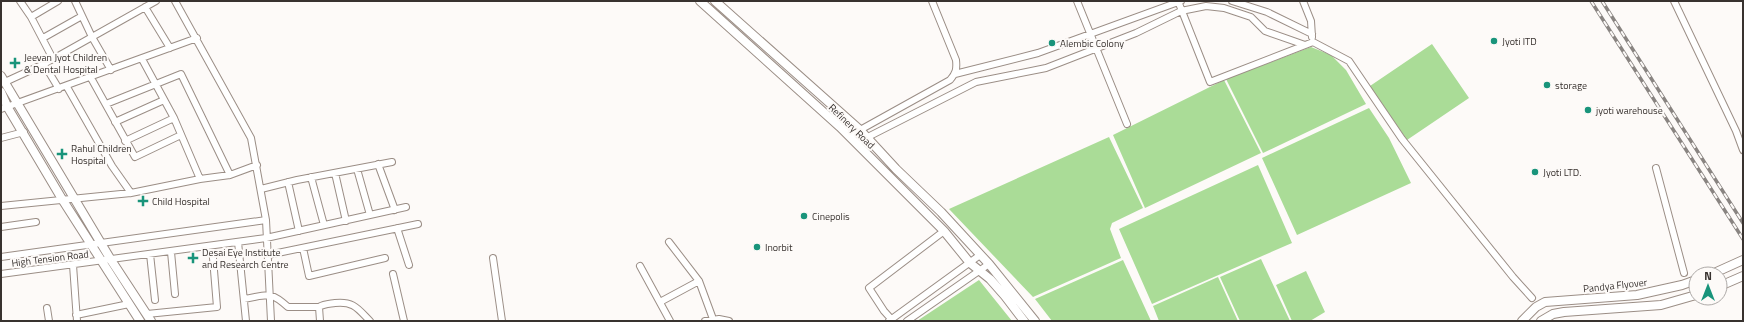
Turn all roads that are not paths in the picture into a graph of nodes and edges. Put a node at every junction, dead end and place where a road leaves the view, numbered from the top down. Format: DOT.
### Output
graph roads {
  1 [pos="20,1"];
  2 [pos="58,1"];
  3 [pos="75,1"];
  4 [pos="156,1"];
  5 [pos="175,1"];
  6 [pos="700,1"];
  7 [pos="715,1"];
  8 [pos="932,1"];
  9 [pos="1077,1"];
  10 [pos="1180,1"];
  11 [pos="1232,1"];
  12 [pos="1304,1"];
  13 [pos="1674,1"];
  14 [pos="145,8"];
  15 [pos="1181,11"];
  16 [pos="82,16"];
  17 [pos="31,17"];
  18 [pos="1090,34"];
  19 [pos="1312,34"];
  20 [pos="92,37"];
  21 [pos="43,38"];
  22 [pos="197,38"];
  23 [pos="1313,42"];
  24 [pos="1305,45"];
  25 [pos="170,48"];
  26 [pos="1097,48"];
  27 [pos="53,59"];
  28 [pos="142,59"];
  29 [pos="44,64"];
  30 [pos="111,70"];
  31 [pos="955,74"];
  32 [pos="91,78"];
  33 [pos="3,79"];
  34 [pos="156,83"];
  35 [pos="67,87"];
  36 [pos="59,89"];
  37 [pos="1,92"];
  38 [pos="164,100"];
  39 [pos="18,104"];
  40 [pos="106,104"];
  41 [pos="5,108"];
  42 [pos="174,118"];
  43 [pos="115,122"];
  44 [pos="1127,124"];
  45 [pos="860,130"];
  46 [pos="24,132"];
  47 [pos="181,135"];
  48 [pos="866,137"];
  49 [pos="1,138"];
  50 [pos="853,140"];
  51 [pos="125,141"];
  52 [pos="1743,150"];
  53 [pos="392,162"];
  54 [pos="378,164"];
  55 [pos="257,165"];
  56 [pos="1656,168"];
  57 [pos="357,169"];
  58 [pos="335,173"];
  59 [pos="230,175"];
  60 [pos="311,177"];
  61 [pos="200,179"];
  62 [pos="288,182"];
  63 [pos="261,189"];
  64 [pos="131,193"];
  65 [pos="75,198"];
  66 [pos="62,200"];
  67 [pos="1,206"];
  68 [pos="406,207"];
  69 [pos="395,210"];
  70 [pos="370,215"];
  71 [pos="266,220"];
  72 [pos="346,221"];
  73 [pos="36,222"];
  74 [pos="418,224"];
  75 [pos="324,225"];
  76 [pos="1,226"];
  77 [pos="398,228"];
  78 [pos="299,231"];
  79 [pos="944,231"];
  80 [pos="266,238"];
  81 [pos="238,242"];
  82 [pos="669,242"];
  83 [pos="101,243"];
  84 [pos="91,245"];
  85 [pos="212,246"];
  86 [pos="303,248"];
  87 [pos="171,252"];
  88 [pos="150,254"];
  89 [pos="268,256"];
  90 [pos="980,256"];
  91 [pos="1,257"];
  92 [pos="385,258"];
  93 [pos="493,258"];
  94 [pos="111,260"];
  95 [pos="1743,260"];
  96 [pos="102,262"];
  97 [pos="970,262"];
  98 [pos="989,264"];
  99 [pos="73,265"];
  100 [pos="409,265"];
  101 [pos="640,266"];
  102 [pos="1728,267"];
  103 [pos="981,272"];
  104 [pos="1684,273"];
  105 [pos="1,274"];
  106 [pos="393,274"];
  107 [pos="1743,276"];
  108 [pos="699,281"];
  109 [pos="1688,283"];
  110 [pos="1728,283"];
  111 [pos="176,294"];
  112 [pos="270,294"];
  113 [pos="1688,297"];
  114 [pos="1532,298"];
  115 [pos="244,299"];
  116 [pos="155,300"];
  117 [pos="660,302"];
  118 [pos="129,304"];
  119 [pos="319,307"];
  120 [pos="47,308"];
  121 [pos="77,318"];
  122 [pos="149,318"];
  123 [pos="713,319"];
  124 [pos="1547,320"];
  125 [pos="49,321"];
  126 [pos="140,321"];
  127 [pos="246,321"];
  128 [pos="271,321"];
  129 [pos="320,321"];
  130 [pos="370,321"];
  131 [pos="404,321"];
  132 [pos="502,321"];
  133 [pos="670,321"];
  134 [pos="705,321"];
  135 [pos="729,321"];
  136 [pos="891,321"];
  137 [pos="907,321"];
  138 [pos="1024,321"];
  139 [pos="1035,321"];
  140 [pos="1522,321"];
  1 -- 17 [label="street"];
  2 -- 17 [label="street"];
  3 -- 16 [label="street"];
  4 -- 14 [label="street"];
  5 -- 22 [label="street"];
  6 -- 50 [label="main road, Refinery Road"];
  7 -- 45 [label="main road, Refinery Road"];
  8 -- 31 [label="street"];
  9 -- 18 [label="street"];
  10 -- 15 [label="street"];
  10 -- 18 [label="street"];
  11 -- 19 [label="street"];
  12 -- 19 [label="street"];
  13 -- 52 [label="street"];
  14 -- 20 [label="street"];
  14 -- 25 [label="street"];
  15 -- 24 [label="street"];
  15 -- 24 [label="street"];
  15 -- 26 [label="street"];
  16 -- 20 [label="street"];
  16 -- 21 [label="street"];
  17 -- 21 [label="street"];
  18 -- 26 [label="street"];
  18 -- 31 [label="street"];
  19 -- 23 [label="street"];
  20 -- 27 [label="street"];
  20 -- 30 [label="street"];
  21 -- 27 [label="street"];
  22 -- 25 [label="street"];
  22 -- 55 [label="street"];
  23 -- 24 [label="street"];
  23 -- 114 [label="street"];
  25 -- 28 [label="street"];
  26 -- 44 [label="street"];
  26 -- 48 [label="street"];
  27 -- 29 [label="street"];
  28 -- 30 [label="street"];
  28 -- 34 [label="street"];
  29 -- 33 [label="street"];
  29 -- 36 [label="street"];
  30 -- 32 [label="street"];
  31 -- 45 [label="street"];
  32 -- 35 [label="street"];
  32 -- 40 [label="street"];
  33 -- 39 [label="main road"];
  34 -- 38 [label="street"];
  34 -- 40 [label="street"];
  34 -- 59 [label="street"];
  35 -- 36 [label="street"];
  35 -- 64 [label="street"];
  36 -- 39 [label="street"];
  37 -- 41 [label="main road"];
  38 -- 42 [label="street"];
  38 -- 43 [label="street"];
  39 -- 41 [label="street"];
  39 -- 65 [label="main road"];
  40 -- 43 [label="street"];
  41 -- 46 [label="main road"];
  42 -- 47 [label="street"];
  42 -- 51 [label="street"];
  43 -- 51 [label="street"];
  45 -- 48 [label="main road, Refinery Road"];
  45 -- 50 [label="street"];
  46 -- 49 [label="street"];
  46 -- 66 [label="main road"];
  47 -- 51 [label="street"];
  47 -- 61 [label="street"];
  48 -- 50 [label="street"];
  48 -- 90 [label="main road, Refinery Road"];
  50 -- 79 [label="main road, Refinery Road"];
  53 -- 54 [label="street"];
  54 -- 57 [label="street"];
  54 -- 69 [label="street"];
  55 -- 59 [label="street"];
  55 -- 63 [label="street"];
  56 -- 104 [label="street"];
  57 -- 58 [label="street"];
  57 -- 70 [label="street"];
  58 -- 60 [label="street"];
  58 -- 72 [label="street"];
  59 -- 61 [label="street"];
  60 -- 62 [label="street"];
  60 -- 75 [label="street"];
  61 -- 64 [label="street"];
  62 -- 63 [label="street"];
  62 -- 78 [label="street"];
  63 -- 71 [label="street"];
  64 -- 65 [label="street"];
  65 -- 66 [label="street"];
  65 -- 83 [label="main road"];
  66 -- 67 [label="street"];
  66 -- 84 [label="main road"];
  68 -- 69 [label="street, High Tension Road"];
  69 -- 70 [label="street, High Tension Road"];
  70 -- 72 [label="street, High Tension Road"];
  71 -- 80 [label="street"];
  71 -- 83 [label="street, High Tension Road"];
  72 -- 75 [label="street, High Tension Road"];
  73 -- 76 [label="street"];
  74 -- 77 [label="street"];
  75 -- 78 [label="street, High Tension Road"];
  77 -- 86 [label="street"];
  77 -- 100 [label="street"];
  78 -- 80 [label="street, High Tension Road"];
  79 -- 97 [label="main road, Refinery Road"];
  79 -- 136 [label="street"];
  80 -- 81 [label="street, High Tension Road"];
  80 -- 89 [label="street"];
  81 -- 85 [label="street, High Tension Road"];
  81 -- 115 [label="street"];
  82 -- 108 [label="street"];
  83 -- 84 [label="street, High Tension Road"];
  83 -- 94 [label="main road"];
  84 -- 91 [label="street, High Tension Road"];
  84 -- 96 [label="main road"];
  85 -- 87 [label="street, High Tension Road"];
  85 -- 122 [label="street"];
  86 -- 89 [label="street"];
  86 -- 92 [label="street"];
  87 -- 88 [label="street, High Tension Road"];
  87 -- 111 [label="street"];
  88 -- 94 [label="street, High Tension Road"];
  88 -- 116 [label="street"];
  89 -- 112 [label="street"];
  90 -- 97 [label="street"];
  90 -- 98 [label="main road, Refinery Road"];
  93 -- 132 [label="street"];
  94 -- 96 [label="street, High Tension Road"];
  94 -- 122 [label="main road"];
  95 -- 102 [label="main road"];
  96 -- 99 [label="street, High Tension Road"];
  96 -- 118 [label="main road"];
  97 -- 103 [label="main road, Refinery Road"];
  97 -- 136 [label="street"];
  98 -- 103 [label="street"];
  98 -- 139 [label="main road, Refinery Road"];
  99 -- 105 [label="street, High Tension Road"];
  99 -- 121 [label="street"];
  101 -- 117 [label="street"];
  103 -- 137 [label="street"];
  103 -- 138 [label="main road, Refinery Road"];
  106 -- 131 [label="street"];
  107 -- 110 [label="main road"];
  108 -- 117 [label="street"];
  108 -- 123 [label="street"];
  109 -- 140 [label="main road, Pandya Flyover"];
  112 -- 115 [label="street"];
  112 -- 119 [label="street"];
  112 -- 128 [label="street"];
  113 -- 124 [label="main road"];
  115 -- 127 [label="street"];
  117 -- 133 [label="street"];
  118 -- 121 [label="street"];
  118 -- 126 [label="main road"];
  119 -- 129 [label="street"];
  119 -- 130 [label="street"];
  120 -- 125 [label="street"];
  123 -- 134 [label="street"];
  123 -- 135 [label="street"];
}
